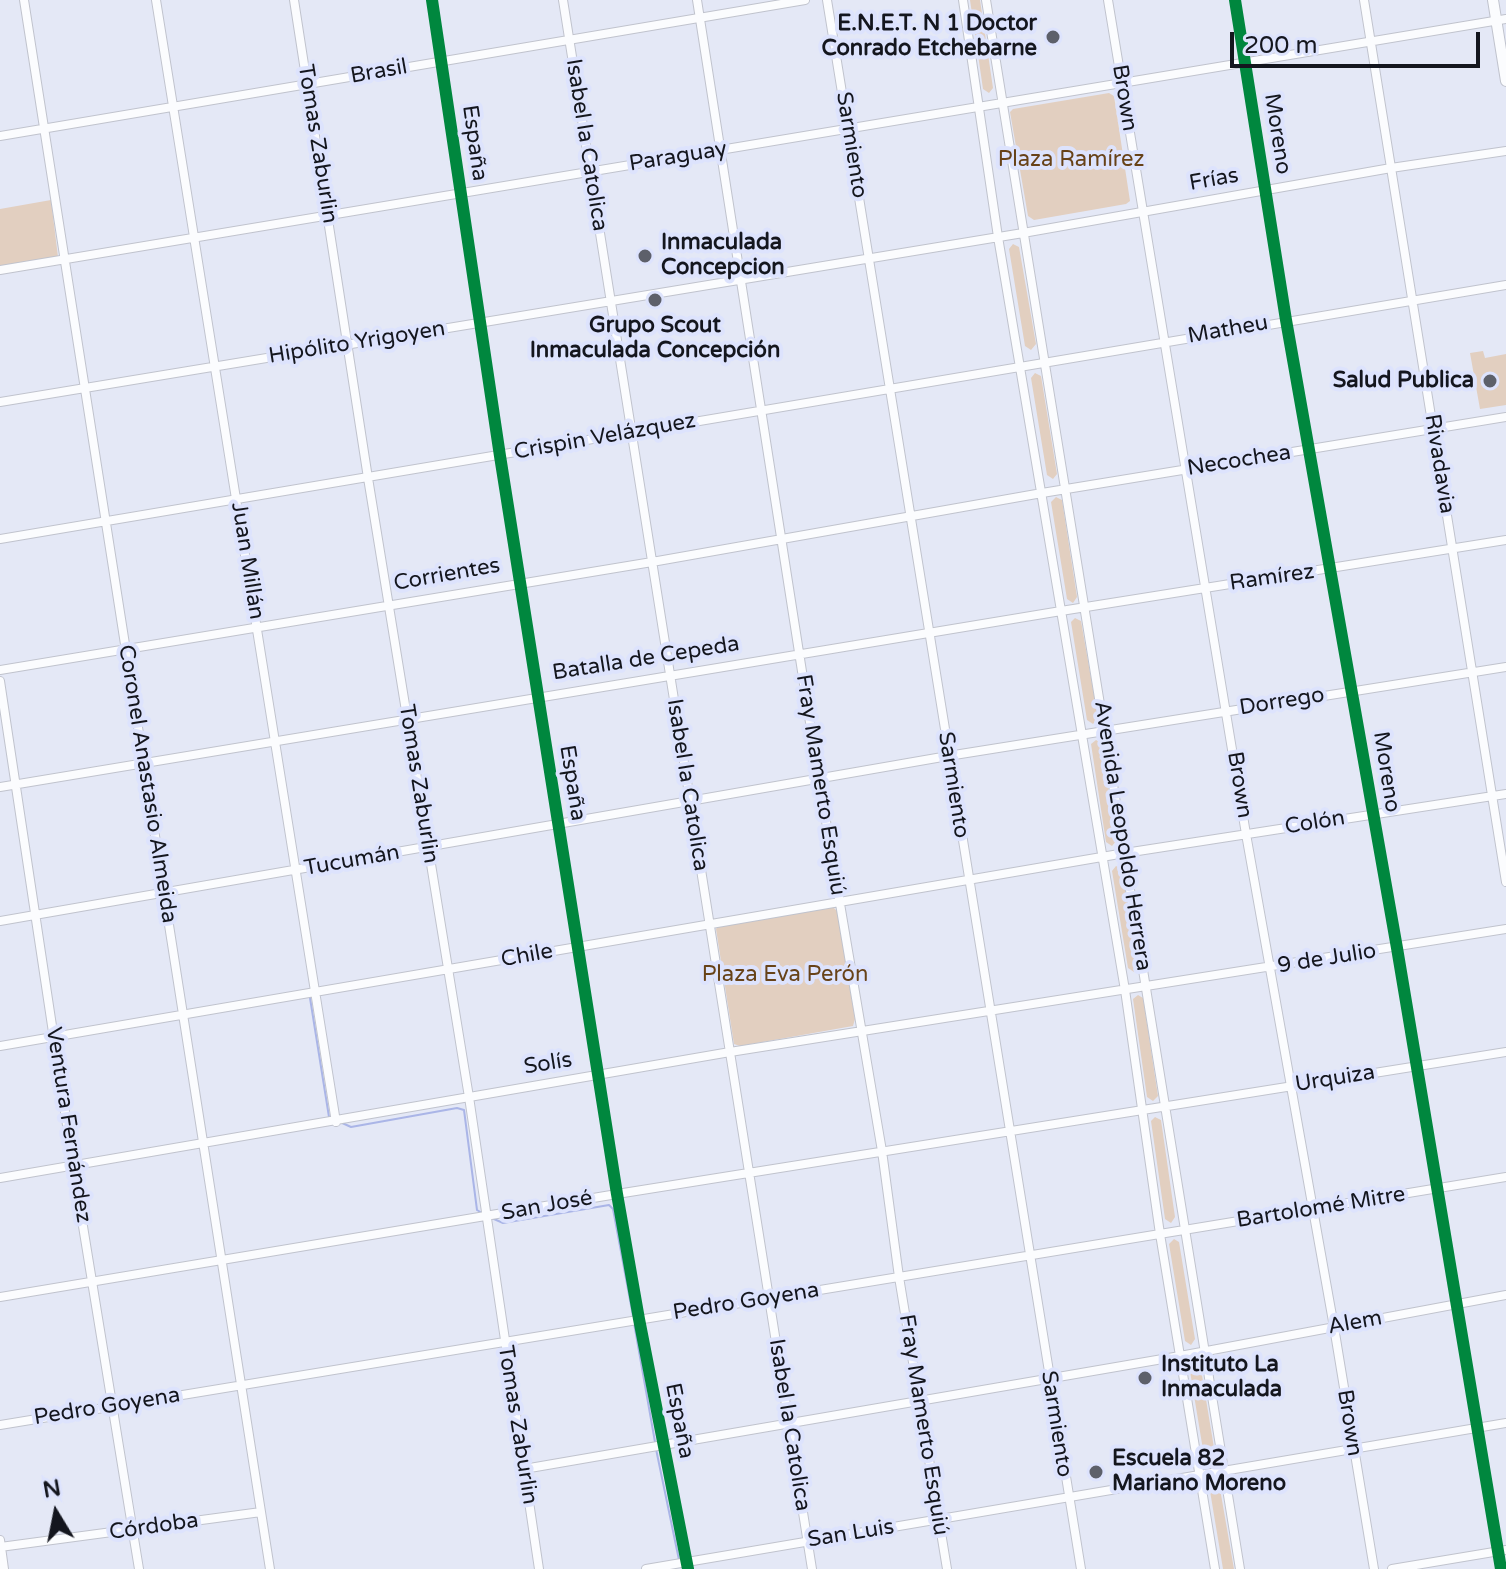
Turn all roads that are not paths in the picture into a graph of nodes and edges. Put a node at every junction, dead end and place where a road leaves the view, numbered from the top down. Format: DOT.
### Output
graph roads {
  1 [pos="24,0"];
  2 [pos="156,0"];
  3 [pos="294,0"];
  4 [pos="432,0"];
  5 [pos="563,0"];
  6 [pos="697,0"];
  7 [pos="805,0"];
  8 [pos="827,0"];
  9 [pos="963,0"];
  10 [pos="986,0"];
  11 [pos="1108,0"];
  12 [pos="1235,0"];
  13 [pos="1364,0"];
  14 [pos="1493,0"];
  15 [pos="700,18"];
  16 [pos="1501,19"];
  17 [pos="569,40"];
  18 [pos="1370,40"];
  19 [pos="443,61"];
  20 [pos="1245,61"];
  21 [pos="1506,81"];
  22 [pos="1122,82"];
  23 [pos="308,84"];
  24 [pos="1001,103"];
  25 [pos="174,107"];
  26 [pos="978,107"];
  27 [pos="848,128"];
  28 [pos="43,129"];
  29 [pos="0,136"];
  30 [pos="720,150"];
  31 [pos="1506,151"];
  32 [pos="1391,168"];
  33 [pos="590,171"];
  34 [pos="1266,191"];
  35 [pos="461,193"];
  36 [pos="1143,212"];
  37 [pos="328,215"];
  38 [pos="1023,233"];
  39 [pos="998,237"];
  40 [pos="194,238"];
  41 [pos="870,258"];
  42 [pos="66,259"];
  43 [pos="0,270"];
  44 [pos="740,280"];
  45 [pos="1506,285"];
  46 [pos="1413,300"];
  47 [pos="610,301"];
  48 [pos="1286,320"];
  49 [pos="481,323"];
  50 [pos="1164,341"];
  51 [pos="348,345"];
  52 [pos="1045,362"];
  53 [pos="1021,366"];
  54 [pos="215,367"];
  55 [pos="85,388"];
  56 [pos="890,388"];
  57 [pos="0,402"];
  58 [pos="761,410"];
  59 [pos="1506,417"];
  60 [pos="1433,429"];
  61 [pos="631,433"];
  62 [pos="1310,449"];
  63 [pos="500,456"];
  64 [pos="1187,469"];
  65 [pos="368,478"];
  66 [pos="1066,489"];
  67 [pos="1042,493"];
  68 [pos="237,500"];
  69 [pos="910,516"];
  70 [pos="106,522"];
  71 [pos="0,539"];
  72 [pos="781,539"];
  73 [pos="1506,540"];
  74 [pos="1453,549"];
  75 [pos="652,562"];
  76 [pos="1331,569"];
  77 [pos="522,582"];
  78 [pos="1205,588"];
  79 [pos="390,605"];
  80 [pos="1085,607"];
  81 [pos="1061,611"];
  82 [pos="258,627"];
  83 [pos="928,633"];
  84 [pos="126,648"];
  85 [pos="799,654"];
  86 [pos="1506,667"];
  87 [pos="0,670"];
  88 [pos="1472,673"];
  89 [pos="670,676"];
  90 [pos="0,681"];
  91 [pos="1352,691"];
  92 [pos="539,697"];
  93 [pos="1227,711"];
  94 [pos="408,719"];
  95 [pos="1105,731"];
  96 [pos="1081,735"];
  97 [pos="275,741"];
  98 [pos="948,756"];
  99 [pos="144,763"];
  100 [pos="819,780"];
  101 [pos="16,784"];
  102 [pos="0,787"];
  103 [pos="1506,794"];
  104 [pos="1493,796"];
  105 [pos="690,802"];
  106 [pos="1372,814"];
  107 [pos="558,826"];
  108 [pos="1246,834"];
  109 [pos="428,848"];
  110 [pos="1125,853"];
  111 [pos="1102,858"];
  112 [pos="296,871"];
  113 [pos="969,881"];
  114 [pos="1506,882"];
  115 [pos="164,894"];
  116 [pos="839,903"];
  117 [pos="37,915"];
  118 [pos="0,921"];
  119 [pos="709,925"];
  120 [pos="1506,929"];
  121 [pos="578,947"];
  122 [pos="1397,948"];
  123 [pos="1270,967"];
  124 [pos="447,970"];
  125 [pos="1147,987"];
  126 [pos="1125,990"];
  127 [pos="317,992"];
  128 [pos="990,1012"];
  129 [pos="183,1014"];
  130 [pos="862,1031"];
  131 [pos="55,1036"];
  132 [pos="0,1046"];
  133 [pos="730,1052"];
  134 [pos="1506,1052"];
  135 [pos="1417,1066"];
  136 [pos="599,1076"];
  137 [pos="1290,1085"];
  138 [pos="469,1097"];
  139 [pos="1164,1106"];
  140 [pos="1142,1110"];
  141 [pos="336,1122"];
  142 [pos="1009,1131"];
  143 [pos="203,1143"];
  144 [pos="882,1151"];
  145 [pos="73,1165"];
  146 [pos="749,1175"];
  147 [pos="1506,1177"];
  148 [pos="0,1178"];
  149 [pos="1437,1190"];
  150 [pos="617,1194"];
  151 [pos="1314,1209"];
  152 [pos="488,1216"];
  153 [pos="1183,1231"];
  154 [pos="1160,1234"];
  155 [pos="1029,1256"];
  156 [pos="222,1261"];
  157 [pos="899,1277"];
  158 [pos="92,1282"];
  159 [pos="1506,1295"];
  160 [pos="0,1297"];
  161 [pos="769,1299"];
  162 [pos="1456,1304"];
  163 [pos="639,1319"];
  164 [pos="1334,1327"];
  165 [pos="504,1341"];
  166 [pos="1203,1352"];
  167 [pos="1180,1356"];
  168 [pos="1048,1378"];
  169 [pos="241,1385"];
  170 [pos="919,1399"];
  171 [pos="113,1406"];
  172 [pos="1506,1423"];
  173 [pos="789,1424"];
  174 [pos="0,1425"];
  175 [pos="1477,1427"];
  176 [pos="663,1443"];
  177 [pos="1353,1449"];
  178 [pos="524,1469"];
  179 [pos="1223,1471"];
  180 [pos="1198,1475"];
  181 [pos="1068,1497"];
  182 [pos="261,1512"];
  183 [pos="938,1520"];
  184 [pos="133,1530"];
  185 [pos="0,1540"];
  186 [pos="807,1541"];
  187 [pos="0,1547"];
  188 [pos="1502,1551"];
  189 [pos="688,1566"];
  190 [pos="4,1569"];
  191 [pos="139,1569"];
  192 [pos="270,1569"];
  193 [pos="539,1569"];
  194 [pos="646,1569"];
  195 [pos="812,1569"];
  196 [pos="947,1569"];
  197 [pos="1081,1569"];
  198 [pos="1215,1569"];
  199 [pos="1240,1569"];
  200 [pos="1374,1569"];
  201 [pos="1392,1569"];
  202 [pos="1501,1569"];
  1 -- 28 [label="street, Coronel Anastasio Almeida"];
  2 -- 25 [label="street, Juan Millán"];
  3 -- 23 [label="street, Tomas Zaburlin"];
  4 -- 19 [label="street, España"];
  5 -- 17 [label="street, Isabel la Catolica"];
  6 -- 15 [label="street, Fray Mamerto Esquiú"];
  7 -- 15 [label="street, Brasil"];
  8 -- 27 [label="street, Sarmiento"];
  9 -- 26 [label="street, Avenida Leopoldo Herrera"];
  10 -- 24 [label="street, Avenida Leopoldo Herrera"];
  11 -- 22 [label="street, Brown"];
  12 -- 20 [label="street, Moreno"];
  13 -- 18 [label="street, Rivadavia"];
  14 -- 16 [label="main road"];
  15 -- 17 [label="street, Brasil"];
  15 -- 30 [label="street, Fray Mamerto Esquiú"];
  16 -- 18 [label="street"];
  16 -- 21 [label="main road"];
  17 -- 19 [label="street, Brasil"];
  17 -- 33 [label="street, Isabel la Catolica"];
  18 -- 20 [label="street"];
  18 -- 32 [label="street, Rivadavia"];
  19 -- 23 [label="street, Brasil"];
  19 -- 35 [label="street, España"];
  20 -- 22 [label="street"];
  20 -- 34 [label="street, Moreno"];
  22 -- 24 [label="street"];
  22 -- 36 [label="street, Brown"];
  23 -- 25 [label="street, Brasil"];
  23 -- 37 [label="street, Tomas Zaburlin"];
  24 -- 26 [label="street"];
  24 -- 38 [label="street, Avenida Leopoldo Herrera"];
  25 -- 28 [label="street, Brasil"];
  25 -- 40 [label="street, Juan Millán"];
  26 -- 27 [label="street, Paraguay"];
  26 -- 39 [label="street, Avenida Leopoldo Herrera"];
  27 -- 30 [label="street, Paraguay"];
  27 -- 41 [label="street, Sarmiento"];
  28 -- 29 [label="street, Brasil"];
  28 -- 42 [label="street, Coronel Anastasio Almeida"];
  30 -- 33 [label="street, Paraguay"];
  30 -- 44 [label="street, Fray Mamerto Esquiú"];
  31 -- 32 [label="street, Frías"];
  32 -- 34 [label="street, Frías"];
  32 -- 46 [label="street, Rivadavia"];
  33 -- 35 [label="street, Paraguay"];
  33 -- 47 [label="street, Isabel la Catolica"];
  34 -- 36 [label="street, Frías"];
  34 -- 48 [label="street, Moreno"];
  35 -- 37 [label="street, Paraguay"];
  35 -- 49 [label="street, España"];
  36 -- 38 [label="street, Frías"];
  36 -- 50 [label="street, Brown"];
  37 -- 40 [label="street, Paraguay"];
  37 -- 51 [label="street, Tomas Zaburlin"];
  38 -- 39 [label="street, Frías"];
  38 -- 52 [label="street, Avenida Leopoldo Herrera"];
  39 -- 41 [label="street, Hipólito Yrigoyen"];
  39 -- 53 [label="street, Avenida Leopoldo Herrera"];
  40 -- 42 [label="street, Paraguay"];
  40 -- 54 [label="street, Juan Millán"];
  41 -- 44 [label="street, Hipólito Yrigoyen"];
  41 -- 56 [label="street, Sarmiento"];
  42 -- 43 [label="street, Paraguay"];
  42 -- 55 [label="street, Coronel Anastasio Almeida"];
  44 -- 47 [label="street, Hipólito Yrigoyen"];
  44 -- 58 [label="street, Fray Mamerto Esquiú"];
  45 -- 46 [label="street, Matheu"];
  46 -- 48 [label="street, Matheu"];
  46 -- 60 [label="street, Rivadavia"];
  47 -- 49 [label="street, Hipólito Yrigoyen"];
  47 -- 61 [label="street, Isabel la Catolica"];
  48 -- 50 [label="street, Matheu"];
  48 -- 62 [label="street, Moreno"];
  49 -- 51 [label="street, Hipólito Yrigoyen"];
  49 -- 63 [label="street, España"];
  50 -- 52 [label="street, Matheu"];
  50 -- 64 [label="street, Brown"];
  51 -- 54 [label="street, Hipólito Yrigoyen"];
  51 -- 65 [label="street, Tomas Zaburlin"];
  52 -- 53 [label="street, Matheu"];
  52 -- 66 [label="street, Avenida Leopoldo Herrera"];
  53 -- 56 [label="street, Crispin Velázquez"];
  53 -- 67 [label="street, Avenida Leopoldo Herrera"];
  54 -- 55 [label="street, Hipólito Yrigoyen"];
  54 -- 68 [label="street, Juan Millán"];
  55 -- 57 [label="street, Hipólito Yrigoyen"];
  55 -- 70 [label="street, Coronel Anastasio Almeida"];
  56 -- 58 [label="street, Crispin Velázquez"];
  56 -- 69 [label="street, Sarmiento"];
  58 -- 61 [label="street, Crispin Velázquez"];
  58 -- 72 [label="street, Fray Mamerto Esquiú"];
  59 -- 60 [label="street, Necochea"];
  60 -- 62 [label="street, Necochea"];
  60 -- 74 [label="street, Rivadavia"];
  61 -- 63 [label="street, Crispin Velázquez"];
  61 -- 75 [label="street, Isabel la Catolica"];
  62 -- 64 [label="street, Necochea"];
  62 -- 76 [label="street, Moreno"];
  63 -- 65 [label="street, Crispin Velázquez"];
  63 -- 77 [label="street, España"];
  64 -- 66 [label="street, Necochea"];
  64 -- 78 [label="street, Brown"];
  65 -- 68 [label="street, Crispin Velázquez"];
  65 -- 79 [label="street, Tomas Zaburlin"];
  66 -- 67 [label="street, Necochea"];
  66 -- 80 [label="street, Avenida Leopoldo Herrera"];
  67 -- 69 [label="street, Corrientes"];
  67 -- 81 [label="street, Avenida Leopoldo Herrera"];
  68 -- 70 [label="street, Crispin Velázquez"];
  68 -- 82 [label="street, Juan Millán"];
  69 -- 72 [label="street, Corrientes"];
  69 -- 83 [label="street, Sarmiento"];
  70 -- 71 [label="street, Crispin Velázquez"];
  70 -- 84 [label="street, Coronel Anastasio Almeida"];
  72 -- 75 [label="street, Corrientes"];
  72 -- 85 [label="street, Fray Mamerto Esquiú"];
  73 -- 74 [label="street, Ramírez"];
  74 -- 76 [label="street, Ramírez"];
  74 -- 88 [label="street, Rivadavia"];
  75 -- 77 [label="street, Corrientes"];
  75 -- 89 [label="street, Isabel la Catolica"];
  76 -- 78 [label="street, Ramírez"];
  76 -- 91 [label="street, Moreno"];
  77 -- 79 [label="street, Corrientes"];
  77 -- 92 [label="street, España"];
  78 -- 80 [label="street, Ramírez"];
  78 -- 93 [label="street, Brown"];
  79 -- 82 [label="street, Corrientes"];
  79 -- 94 [label="street, Tomas Zaburlin"];
  80 -- 81 [label="street, Ramírez"];
  80 -- 95 [label="street, Avenida Leopoldo Herrera"];
  81 -- 83 [label="street, Batalla de Cepeda"];
  81 -- 96 [label="street, Avenida Leopoldo Herrera"];
  82 -- 84 [label="street, Corrientes"];
  82 -- 97 [label="street, Juan Millán"];
  83 -- 85 [label="street, Batalla de Cepeda"];
  83 -- 98 [label="street, Sarmiento"];
  84 -- 87 [label="street, Corrientes"];
  84 -- 99 [label="street, Coronel Anastasio Almeida"];
  85 -- 89 [label="street, Batalla de Cepeda"];
  85 -- 100 [label="street, Fray Mamerto Esquiú"];
  86 -- 88 [label="street, Dorrego"];
  88 -- 91 [label="street, Dorrego"];
  88 -- 104 [label="street, Rivadavia"];
  89 -- 92 [label="street, Batalla de Cepeda"];
  89 -- 105 [label="street, Isabel la Catolica"];
  90 -- 101 [label="street, Ventura Fernández"];
  91 -- 93 [label="street, Dorrego"];
  91 -- 106 [label="street, Moreno"];
  92 -- 94 [label="street, Batalla de Cepeda"];
  92 -- 107 [label="street, España"];
  93 -- 95 [label="street, Dorrego"];
  93 -- 108 [label="street, Brown"];
  94 -- 97 [label="street, Batalla de Cepeda"];
  94 -- 109 [label="street, Tomas Zaburlin"];
  95 -- 96 [label="street, Dorrego"];
  95 -- 110 [label="street, Avenida Leopoldo Herrera"];
  96 -- 98 [label="street, Tucumán"];
  96 -- 111 [label="street, Avenida Leopoldo Herrera"];
  97 -- 99 [label="street, Batalla de Cepeda"];
  97 -- 112 [label="street, Juan Millán"];
  98 -- 100 [label="street, Tucumán"];
  98 -- 113 [label="street, Sarmiento"];
  99 -- 101 [label="street, Batalla de Cepeda"];
  99 -- 115 [label="street, Coronel Anastasio Almeida"];
  100 -- 105 [label="street, Tucumán"];
  100 -- 116 [label="street, Fray Mamerto Esquiú"];
  101 -- 102 [label="street, Batalla de Cepeda"];
  101 -- 117 [label="street, Ventura Fernández"];
  103 -- 104 [label="street, Colón"];
  104 -- 106 [label="street, Colón"];
  104 -- 114 [label="street, Rivadavia"];
  105 -- 107 [label="street, Tucumán"];
  105 -- 119 [label="street, Isabel la Catolica"];
  106 -- 108 [label="street, Colón"];
  106 -- 122 [label="street, Moreno"];
  107 -- 109 [label="street, Tucumán"];
  107 -- 121 [label="street, España"];
  108 -- 110 [label="street, Colón"];
  108 -- 123 [label="street, Brown"];
  109 -- 112 [label="street, Tucumán"];
  109 -- 124 [label="street, Tomas Zaburlin"];
  110 -- 111 [label="street, Colón"];
  110 -- 125 [label="street, Avenida Leopoldo Herrera"];
  111 -- 113 [label="street, Chile"];
  111 -- 126 [label="street, Avenida Leopoldo Herrera"];
  112 -- 115 [label="street, Tucumán"];
  112 -- 127 [label="street, Juan Millán"];
  113 -- 116 [label="street, Chile"];
  113 -- 128 [label="street, Sarmiento"];
  115 -- 117 [label="street, Tucumán"];
  115 -- 129 [label="street, Coronel Anastasio Almeida"];
  116 -- 119 [label="street, Chile"];
  116 -- 130 [label="street, Fray Mamerto Esquiú"];
  117 -- 118 [label="street, Tucumán"];
  117 -- 131 [label="street, Ventura Fernández"];
  119 -- 121 [label="street, Chile"];
  119 -- 133 [label="street, Isabel la Catolica"];
  120 -- 122 [label="street, 9 de Julio"];
  121 -- 124 [label="street, Chile"];
  121 -- 136 [label="street, España"];
  122 -- 123 [label="street, 9 de Julio"];
  122 -- 135 [label="street, Moreno"];
  123 -- 125 [label="street, 9 de Julio"];
  123 -- 137 [label="street, Brown"];
  124 -- 127 [label="street, Chile"];
  124 -- 138 [label="street, Tomas Zaburlin"];
  125 -- 126 [label="street, 9 de Julio"];
  125 -- 139 [label="street, Avenida Leopoldo Herrera"];
  126 -- 128 [label="street, Solís"];
  126 -- 140 [label="street, Avenida Leopoldo Herrera"];
  127 -- 129 [label="street, Chile"];
  127 -- 141 [label="street, Juan Millán"];
  128 -- 130 [label="street, Solís"];
  128 -- 142 [label="street, Sarmiento"];
  129 -- 131 [label="street, Chile"];
  129 -- 143 [label="street, Coronel Anastasio Almeida"];
  130 -- 133 [label="street, Solís"];
  130 -- 144 [label="street, Fray Mamerto Esquiú"];
  131 -- 132 [label="street, Chile"];
  131 -- 145 [label="street, Ventura Fernández"];
  133 -- 136 [label="street, Solís"];
  133 -- 146 [label="street, Isabel la Catolica"];
  134 -- 135 [label="street, Urquiza"];
  135 -- 137 [label="street, Urquiza"];
  135 -- 149 [label="street, Moreno"];
  136 -- 138 [label="street, Solís"];
  136 -- 150 [label="street, España"];
  137 -- 139 [label="street, Urquiza"];
  137 -- 151 [label="street, Brown"];
  138 -- 141 [label="street, Solís"];
  138 -- 152 [label="street, Tomas Zaburlin"];
  139 -- 140 [label="street, Urquiza"];
  139 -- 153 [label="street, Avenida Leopoldo Herrera"];
  140 -- 142 [label="street, San José"];
  140 -- 154 [label="street, Avenida Leopoldo Herrera"];
  141 -- 143 [label="street, Solís"];
  142 -- 144 [label="street, San José"];
  142 -- 155 [label="street, Sarmiento"];
  143 -- 145 [label="street, Solís"];
  143 -- 156 [label="street, Coronel Anastasio Almeida"];
  144 -- 146 [label="street, San José"];
  144 -- 157 [label="street, Fray Mamerto Esquiú"];
  145 -- 148 [label="street, Solís"];
  145 -- 158 [label="street, Ventura Fernández"];
  146 -- 150 [label="street, San José"];
  146 -- 161 [label="street, Isabel la Catolica"];
  147 -- 149 [label="street, Bartolomé Mitre"];
  149 -- 151 [label="street, Bartolomé Mitre"];
  149 -- 162 [label="street, Moreno"];
  150 -- 152 [label="street, San José"];
  150 -- 163 [label="street, España"];
  151 -- 153 [label="street, Bartolomé Mitre"];
  151 -- 164 [label="street, Brown"];
  152 -- 156 [label="street, San José"];
  152 -- 165 [label="street, Tomas Zaburlin"];
  153 -- 154 [label="street, Bartolomé Mitre"];
  153 -- 166 [label="street, Avenida Leopoldo Herrera"];
  154 -- 155 [label="street, Pedro Goyena"];
  154 -- 167 [label="street, Avenida Leopoldo Herrera"];
  155 -- 157 [label="street, Pedro Goyena"];
  155 -- 168 [label="street, Sarmiento"];
  156 -- 158 [label="street, San José"];
  156 -- 169 [label="street, Coronel Anastasio Almeida"];
  157 -- 161 [label="street, Pedro Goyena"];
  157 -- 170 [label="street, Fray Mamerto Esquiú"];
  158 -- 160 [label="street, San José"];
  158 -- 171 [label="street, Ventura Fernández"];
  159 -- 162 [label="street, Alem"];
  161 -- 163 [label="street, Pedro Goyena"];
  161 -- 173 [label="street, Isabel la Catolica"];
  162 -- 164 [label="street, Alem"];
  162 -- 175 [label="street, Moreno"];
  163 -- 165 [label="street, Pedro Goyena"];
  163 -- 176 [label="street, España"];
  164 -- 166 [label="street, Alem"];
  164 -- 177 [label="street, Brown"];
  165 -- 169 [label="street, Pedro Goyena"];
  165 -- 178 [label="street, Tomas Zaburlin"];
  166 -- 167 [label="street, Alem"];
  166 -- 179 [label="street, Avenida Leopoldo Herrera"];
  167 -- 168 [label="street"];
  167 -- 180 [label="street, Avenida Leopoldo Herrera"];
  168 -- 170 [label="street"];
  168 -- 181 [label="street, Sarmiento"];
  169 -- 171 [label="street, Pedro Goyena"];
  169 -- 182 [label="street, Coronel Anastasio Almeida"];
  170 -- 173 [label="street"];
  170 -- 183 [label="street, Fray Mamerto Esquiú"];
  171 -- 174 [label="street, Pedro Goyena"];
  171 -- 184 [label="street, Ventura Fernández"];
  172 -- 175 [label="street, San Luis"];
  173 -- 176 [label="street"];
  173 -- 186 [label="street, Isabel la Catolica"];
  175 -- 177 [label="street, San Luis"];
  175 -- 188 [label="street, Moreno"];
  176 -- 178 [label="street"];
  176 -- 189 [label="street, España"];
  177 -- 179 [label="street, San Luis"];
  177 -- 200 [label="street, Brown"];
  178 -- 193 [label="street, Tomas Zaburlin"];
  179 -- 180 [label="street, San Luis"];
  179 -- 199 [label="street, Avenida Leopoldo Herrera"];
  180 -- 181 [label="street, San Luis"];
  180 -- 198 [label="street, Avenida Leopoldo Herrera"];
  181 -- 183 [label="street, San Luis"];
  181 -- 197 [label="street, Sarmiento"];
  182 -- 184 [label="street, Córdoba"];
  182 -- 192 [label="street, Coronel Anastasio Almeida"];
  183 -- 186 [label="street, San Luis"];
  183 -- 196 [label="street, Fray Mamerto Esquiú"];
  184 -- 187 [label="street, Córdoba"];
  184 -- 191 [label="street, Ventura Fernández"];
  185 -- 187 [label="street"];
  186 -- 189 [label="street, San Luis"];
  186 -- 195 [label="street, Isabel la Catolica"];
  187 -- 190 [label="street"];
  188 -- 201 [label="street"];
  188 -- 202 [label="street, Moreno"];
  189 -- 194 [label="street, San Luis"];
}
